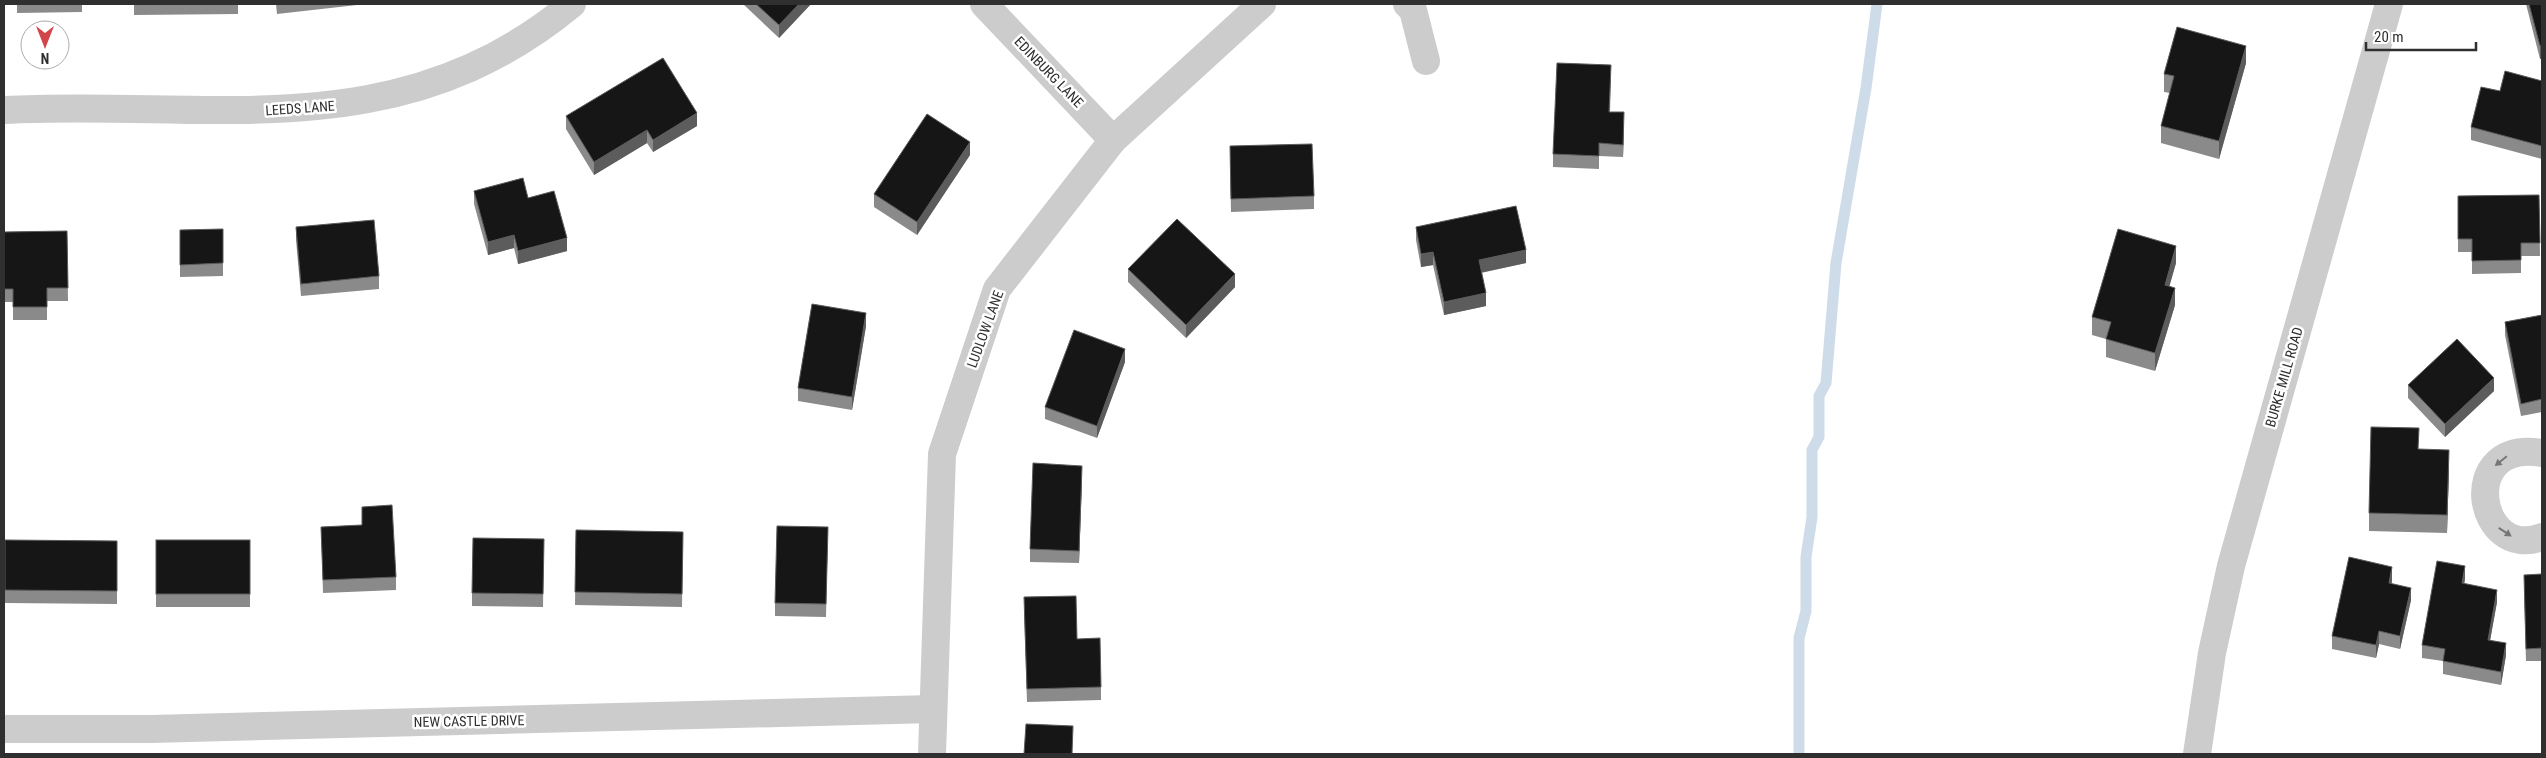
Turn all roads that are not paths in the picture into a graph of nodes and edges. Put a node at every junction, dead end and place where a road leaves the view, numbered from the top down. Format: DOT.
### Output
graph roads {
  1 [pos="572,4"];
  2 [pos="984,4"];
  3 [pos="1262,4"];
  4 [pos="1407,4"];
  5 [pos="2389,4"];
  6 [pos="1426,61"];
  7 [pos="4,110"];
  8 [pos="1113,140"];
  9 [pos="2542,453"];
  10 [pos="2542,538"];
  11 [pos="933,709"];
  12 [pos="4,729"];
  13 [pos="932,754"];
  14 [pos="2197,754"];
  1 -- 7 [label="street, LEEDS LANE"];
  2 -- 8 [label="street, EDINBURG LANE"];
  3 -- 8 [label="street, LUDLOW LANE"];
  4 -- 6 [label="street"];
  5 -- 14 [label="street, BURKE MILL ROAD"];
  8 -- 11 [label="street, LUDLOW LANE"];
  9 -- 10 [label="street, one-way"];
  11 -- 12 [label="street, NEW CASTLE DRIVE"];
  11 -- 13 [label="street, LUDLOW LANE"];
}
